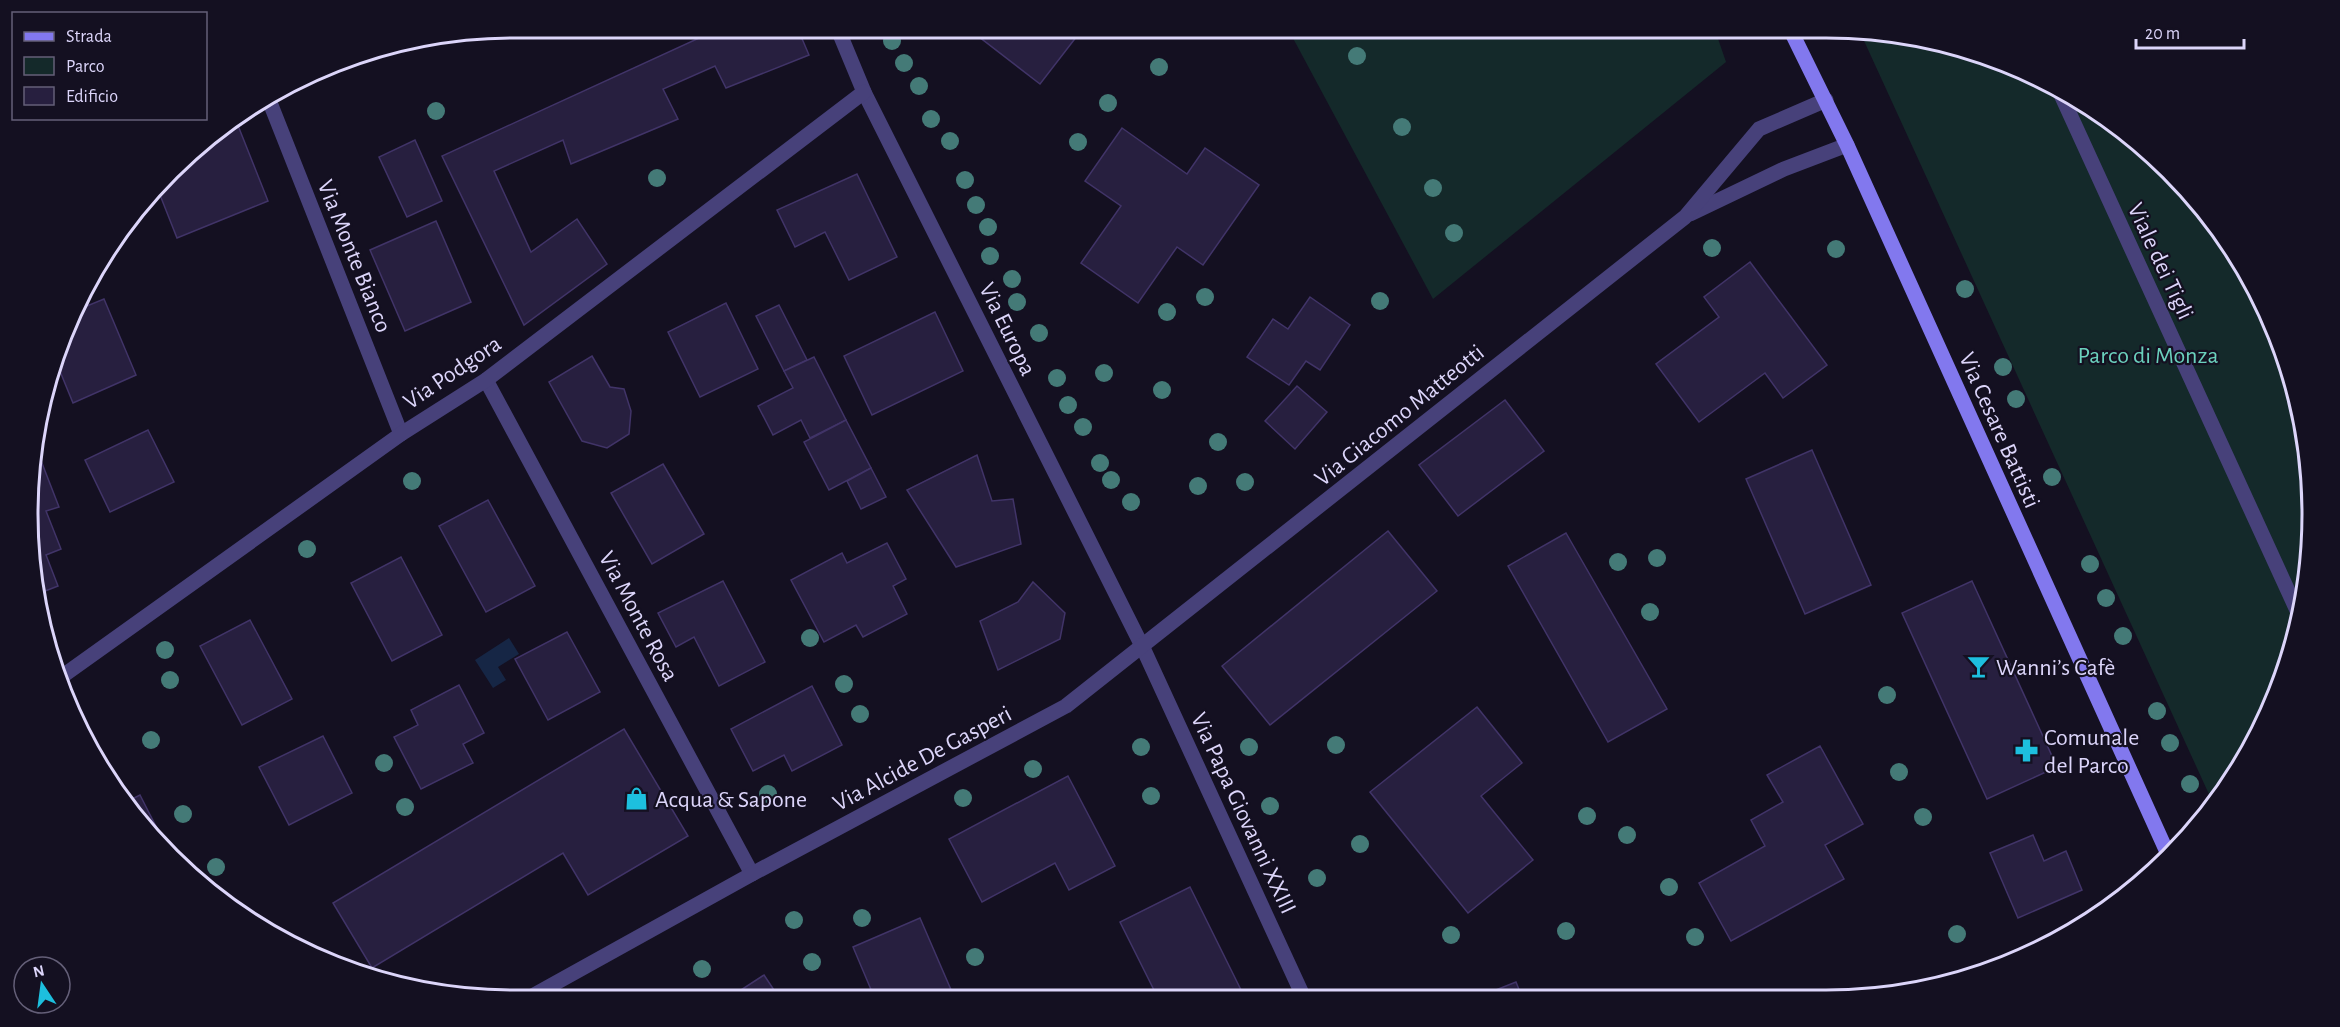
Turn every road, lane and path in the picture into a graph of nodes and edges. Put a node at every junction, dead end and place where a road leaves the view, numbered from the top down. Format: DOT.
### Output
graph roads {
  1 [pos="842,38"];
  2 [pos="1795,38"];
  3 [pos="864,92"];
  4 [pos="1826,100"];
  5 [pos="2063,101"];
  6 [pos="271,104"];
  7 [pos="1847,145"];
  8 [pos="1685,217"];
  9 [pos="486,380"];
  10 [pos="401,434"];
  11 [pos="2294,603"];
  12 [pos="1143,648"];
  13 [pos="66,674"];
  14 [pos="2165,848"];
  15 [pos="752,874"];
  16 [pos="543,990"];
  17 [pos="1300,990"];
  1 -- 3 [label="street, Via Europa"];
  2 -- 4 [label="main road, Via Cesare Battisti"];
  3 -- 9 [label="street, Via Podgora"];
  3 -- 12 [label="street, Via Europa"];
  4 -- 7 [label="main road, Via Cesare Battisti"];
  4 -- 8 [label="street, Via Giacomo Matteotti"];
  5 -- 11 [label="street, Viale dei Tigli"];
  6 -- 10 [label="street, Via Monte Bianco"];
  7 -- 8 [label="street, Via Giacomo Matteotti"];
  7 -- 14 [label="main road, Via Cesare Battisti"];
  8 -- 12 [label="street, Via Giacomo Matteotti"];
  9 -- 10 [label="street, Via Podgora"];
  9 -- 15 [label="street, Via Monte Rosa"];
  10 -- 13 [label="street, Via Podgora"];
  12 -- 15 [label="street, Via Alcide De Gasperi"];
  12 -- 17 [label="street, Via Papa Giovanni XXIII"];
  15 -- 16 [label="street, Via Alcide De Gasperi"];
}
